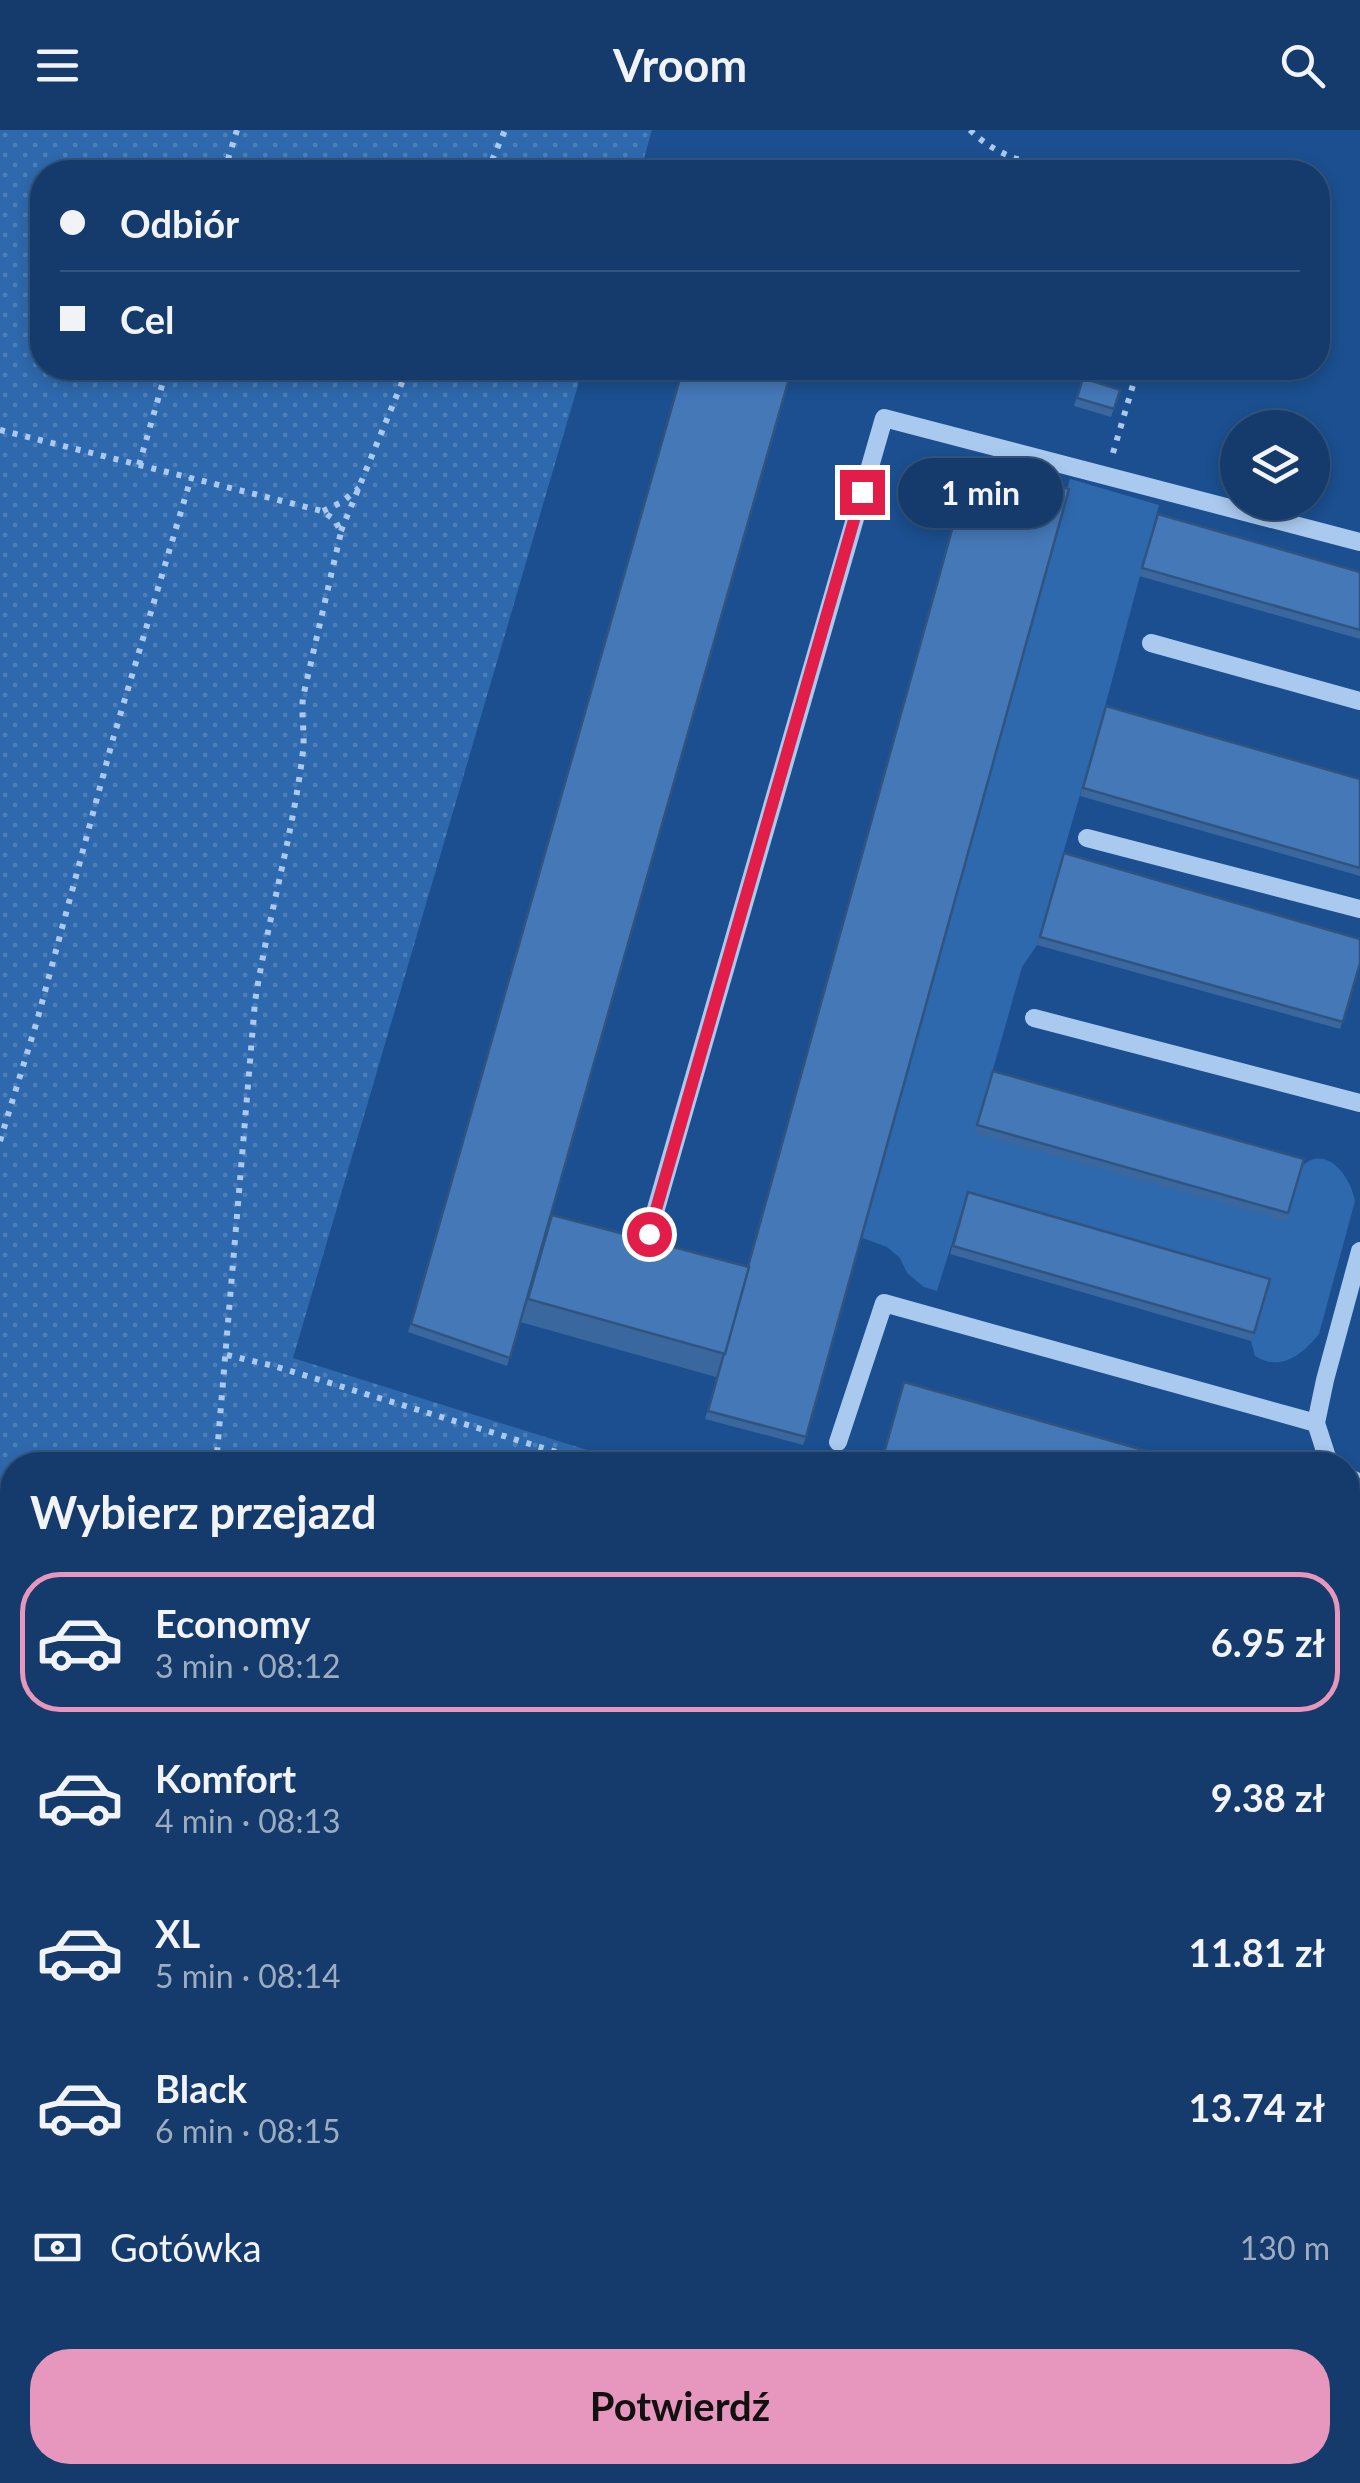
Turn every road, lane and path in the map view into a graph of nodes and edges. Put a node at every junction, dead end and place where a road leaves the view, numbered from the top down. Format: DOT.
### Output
graph roads {
  1 [pos="237,130"];
  2 [pos="505,130"];
  3 [pos="970,130"];
  4 [pos="228,160"];
  5 [pos="492,160"];
  6 [pos="1018,160"];
  7 [pos="164,380"];
  8 [pos="403,380"];
  9 [pos="1134,380"];
  10 [pos="0,430"];
  11 [pos="139,465"];
  12 [pos="1106,476"];
  13 [pos="191,478"];
  14 [pos="360,486"];
  15 [pos="322,511"];
  16 [pos="341,532"];
  17 [pos="1360,542"];
  18 [pos="1151,644"];
  19 [pos="1360,701"];
  20 [pos="1087,838"];
  21 [pos="1360,909"];
  22 [pos="1034,1018"];
  23 [pos="1360,1103"];
  24 [pos="0,1141"];
  25 [pos="649,1234"];
  26 [pos="1360,1251"];
  27 [pos="226,1355"];
  28 [pos="1316,1424"];
  29 [pos="838,1442"];
  30 [pos="217,1452"];
  31 [pos="545,1452"];
  32 [pos="1325,1452"];
  1 -- 4 [label="path"];
  2 -- 5 [label="path"];
  3 -- 6 [label="path"];
  7 -- 11 [label="path"];
  8 -- 14 [label="path"];
  9 -- 12 [label="path"];
  10 -- 11 [label="path"];
  11 -- 13 [label="path"];
  12 -- 17 [label="street"];
  12 -- 25 [label="street"];
  13 -- 15 [label="path"];
  13 -- 24 [label="path"];
  14 -- 15 [label="path"];
  14 -- 16 [label="path"];
  15 -- 16 [label="path"];
  16 -- 27 [label="path"];
  18 -- 19 [label="street"];
  20 -- 21 [label="street"];
  22 -- 23 [label="street"];
  26 -- 28 [label="street"];
  27 -- 30 [label="path"];
  27 -- 31 [label="path"];
  28 -- 29 [label="street"];
  28 -- 32 [label="street"];
}
